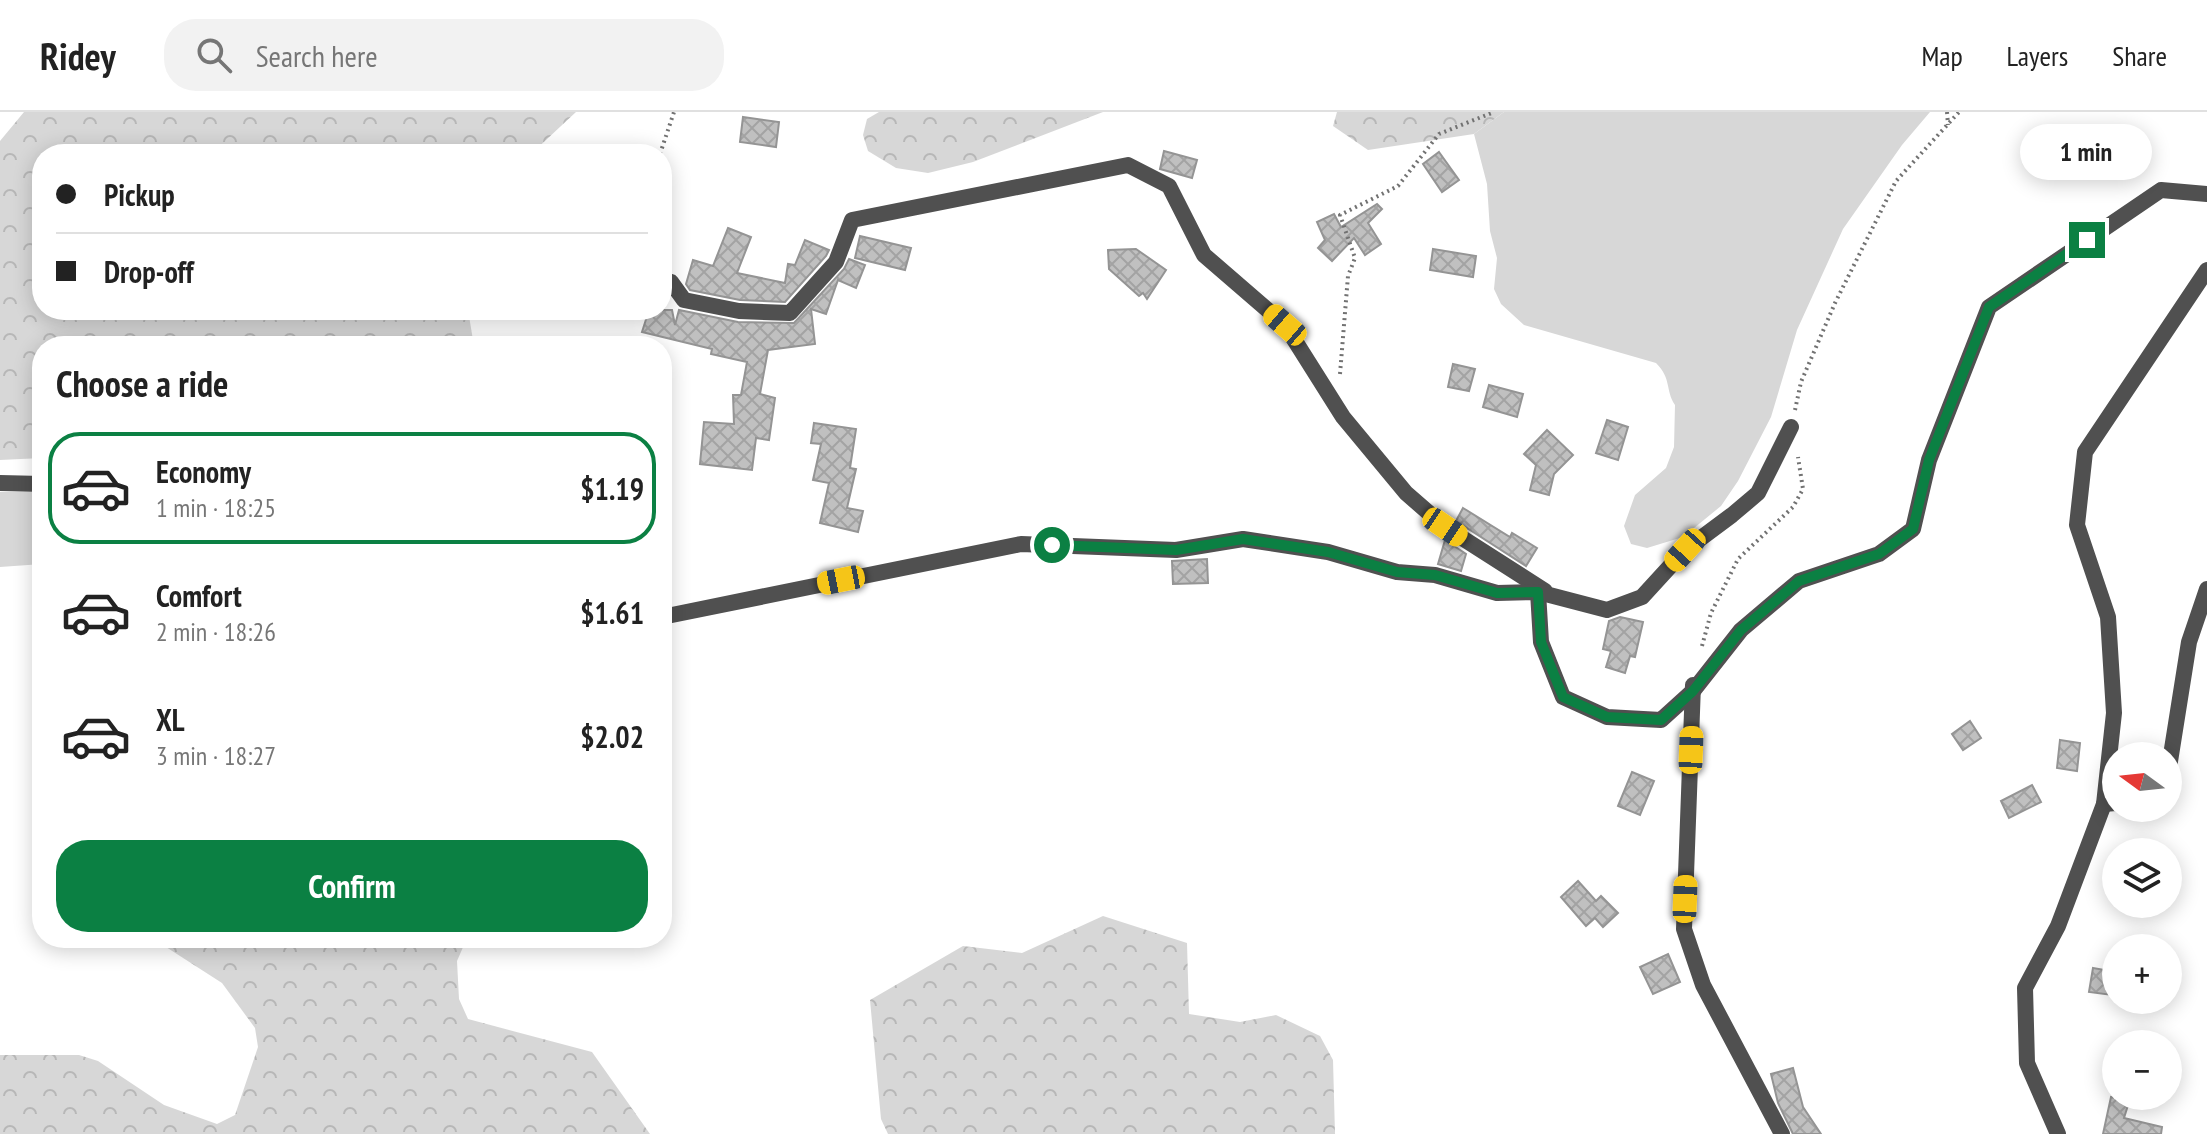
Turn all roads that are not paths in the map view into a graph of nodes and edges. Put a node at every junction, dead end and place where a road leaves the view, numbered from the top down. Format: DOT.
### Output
graph roads {
  1 [pos="2207,194"];
  2 [pos="2207,270"];
  3 [pos="672,283"];
  4 [pos="1791,427"];
  5 [pos="0,483"];
  6 [pos="32,484"];
  7 [pos="2207,589"];
  8 [pos="1546,594"];
  9 [pos="672,615"];
  10 [pos="1693,685"];
  11 [pos="2113,742"];
  12 [pos="2173,742"];
  13 [pos="2102,822"];
  14 [pos="1782,1134"];
  15 [pos="2058,1134"];
  1 -- 10 [label="street"];
  2 -- 11 [label="street"];
  3 -- 8 [label="street"];
  4 -- 8 [label="street"];
  5 -- 6 [label="street"];
  7 -- 12 [label="street"];
  8 -- 9 [label="street"];
  8 -- 10 [label="street"];
  10 -- 14 [label="street"];
  13 -- 15 [label="street"];
}
